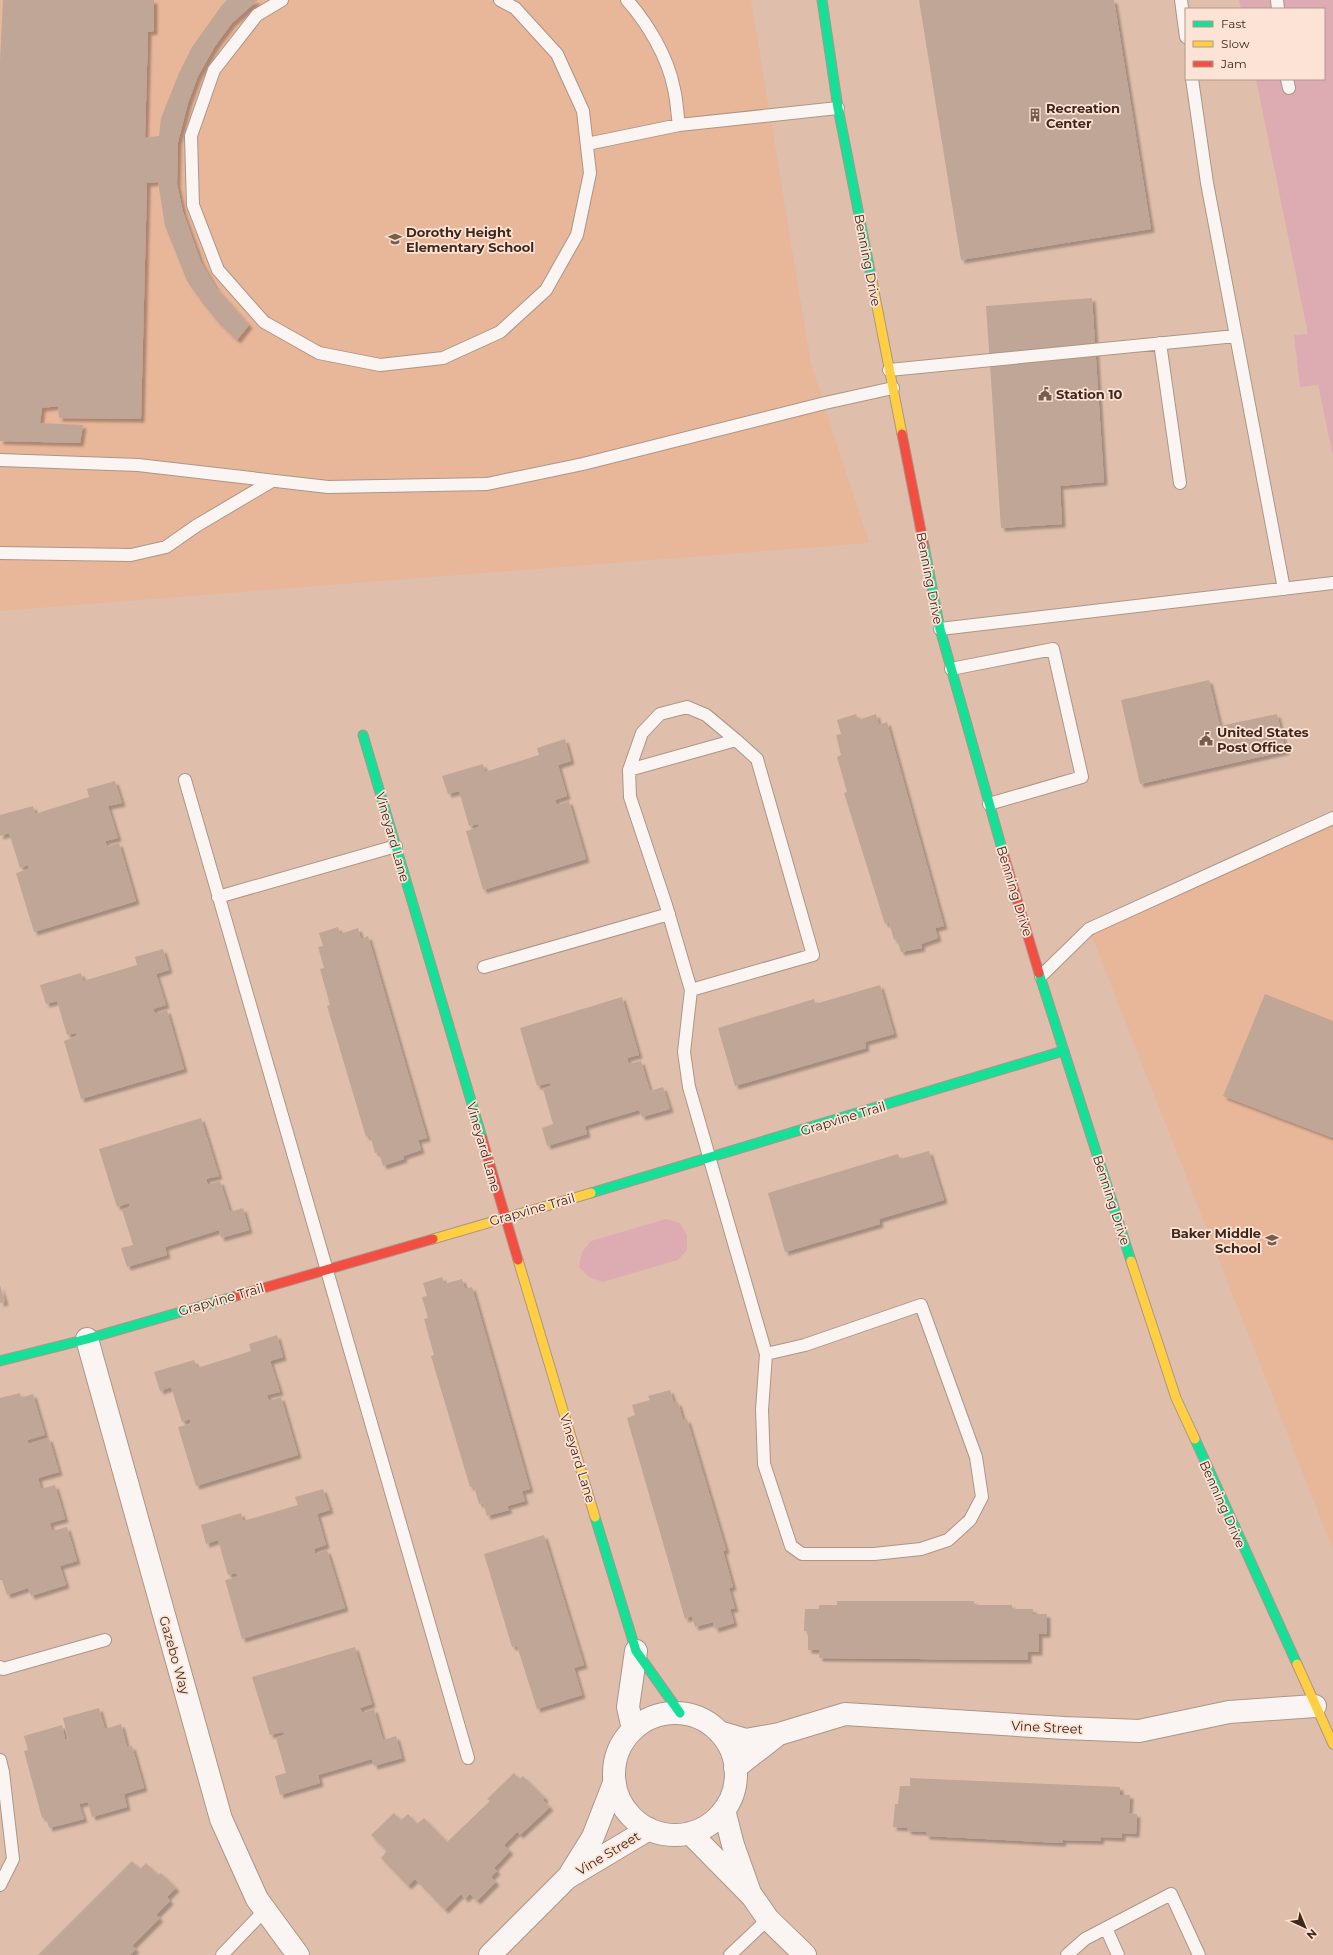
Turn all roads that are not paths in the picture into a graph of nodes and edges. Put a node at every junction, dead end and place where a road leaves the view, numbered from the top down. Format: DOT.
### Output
graph roads {
  1 [pos="282,0"];
  2 [pos="500,0"];
  3 [pos="627,0"];
  4 [pos="822,0"];
  5 [pos="1181,0"];
  6 [pos="1185,30"];
  7 [pos="1192,80"];
  8 [pos="838,108"];
  9 [pos="679,125"];
  10 [pos="587,144"];
  11 [pos="1236,336"];
  12 [pos="1160,343"];
  13 [pos="889,370"];
  14 [pos="893,388"];
  15 [pos="0,460"];
  16 [pos="272,481"];
  17 [pos="1180,483"];
  18 [pos="0,553"];
  19 [pos="1333,583"];
  20 [pos="1284,589"];
  21 [pos="940,629"];
  22 [pos="951,669"];
  23 [pos="363,735"];
  24 [pos="736,740"];
  25 [pos="629,770"];
  26 [pos="185,780"];
  27 [pos="989,804"];
  28 [pos="1333,818"];
  29 [pos="396,846"];
  30 [pos="218,897"];
  31 [pos="669,914"];
  32 [pos="484,967"];
  33 [pos="1041,976"];
  34 [pos="691,990"];
  35 [pos="1063,1051"];
  36 [pos="710,1158"];
  37 [pos="505,1217"];
  38 [pos="325,1269"];
  39 [pos="87,1339"];
  40 [pos="766,1354"];
  41 [pos="0,1361"];
  42 [pos="105,1640"];
  43 [pos="636,1651"];
  44 [pos="0,1668"];
  45 [pos="1315,1706"];
  46 [pos="680,1713"];
  47 [pos="632,1729"];
  48 [pos="719,1732"];
  49 [pos="779,1734"];
  50 [pos="1333,1744"];
  51 [pos="468,1758"];
  52 [pos="0,1760"];
  53 [pos="735,1768"];
  54 [pos="614,1783"];
  55 [pos="724,1810"];
  56 [pos="649,1829"];
  57 [pos="690,1833"];
  58 [pos="567,1878"];
  59 [pos="0,1885"];
  60 [pos="752,1896"];
  61 [pos="265,1910"];
  62 [pos="768,1919"];
  63 [pos="1106,1928"];
  64 [pos="222,1955"];
  65 [pos="298,1955"];
  66 [pos="490,1955"];
  67 [pos="730,1955"];
  68 [pos="805,1955"];
  69 [pos="1067,1955"];
  70 [pos="1118,1955"];
  71 [pos="1199,1955"];
  1 -- 10 [label="lane"];
  2 -- 10 [label="lane"];
  3 -- 9 [label="lane"];
  4 -- 8 [label="street, Benning Drive"];
  5 -- 6 [label="lane"];
  7 -- 11 [label="lane"];
  8 -- 9 [label="lane"];
  8 -- 13 [label="street, Benning Drive"];
  9 -- 10 [label="lane"];
  11 -- 12 [label="lane"];
  11 -- 20 [label="lane"];
  12 -- 13 [label="lane"];
  12 -- 17 [label="lane"];
  13 -- 14 [label="street, Benning Drive"];
  14 -- 16 [label="lane"];
  14 -- 21 [label="street, Benning Drive"];
  15 -- 16 [label="lane"];
  16 -- 18 [label="lane"];
  19 -- 20 [label="lane"];
  20 -- 21 [label="lane"];
  21 -- 22 [label="street, Benning Drive"];
  22 -- 27 [label="street, Benning Drive"];
  22 -- 27 [label="lane"];
  23 -- 29 [label="street, Vineyard Lane"];
  24 -- 25 [label="lane"];
  24 -- 25 [label="lane"];
  24 -- 34 [label="lane"];
  25 -- 31 [label="lane"];
  26 -- 30 [label="lane"];
  27 -- 33 [label="street, Benning Drive"];
  28 -- 33 [label="lane"];
  29 -- 30 [label="lane"];
  29 -- 37 [label="street, Vineyard Lane"];
  30 -- 38 [label="lane"];
  31 -- 32 [label="lane"];
  31 -- 34 [label="lane"];
  33 -- 35 [label="street, Benning Drive"];
  34 -- 36 [label="lane"];
  35 -- 36 [label="street, Grapvine Trail"];
  35 -- 45 [label="street, Benning Drive"];
  36 -- 37 [label="street, Grapvine Trail"];
  36 -- 40 [label="lane"];
  37 -- 38 [label="street, Grapvine Trail"];
  37 -- 43 [label="street, Vineyard Lane"];
  38 -- 39 [label="street, Grapvine Trail"];
  38 -- 51 [label="lane"];
  39 -- 41 [label="street, Grapvine Trail"];
  39 -- 61 [label="street, Gazebo Way"];
  40 -- 40 [label="lane"];
  42 -- 44 [label="lane"];
  43 -- 46 [label="street, Vineyard Lane"];
  43 -- 47 [label="street, Vineyard Lane"];
  45 -- 49 [label="street, Vine Street"];
  45 -- 50 [label="street, Benning Drive"];
  46 -- 47 [label="street, Vine Street"];
  46 -- 48 [label="street, Vine Street"];
  47 -- 54 [label="street, Vine Street"];
  48 -- 49 [label="street, Vine Street"];
  48 -- 53 [label="street, Vine Street"];
  49 -- 53 [label="street, Vine Street"];
  52 -- 59 [label="lane"];
  53 -- 55 [label="street, Vine Street"];
  54 -- 56 [label="street, Vine Street"];
  54 -- 58 [label="street, Vine Street"];
  55 -- 57 [label="street, Vine Street"];
  55 -- 60 [label="street"];
  56 -- 57 [label="street, Vine Street"];
  56 -- 58 [label="street, Vine Street"];
  57 -- 60 [label="street"];
  58 -- 66 [label="street, Vine Street"];
  60 -- 62 [label="street"];
  61 -- 64 [label="lane"];
  61 -- 65 [label="street, Gazebo Way"];
  62 -- 67 [label="lane"];
  62 -- 68 [label="street"];
  63 -- 69 [label="lane"];
  63 -- 70 [label="lane"];
  63 -- 71 [label="lane"];
}
